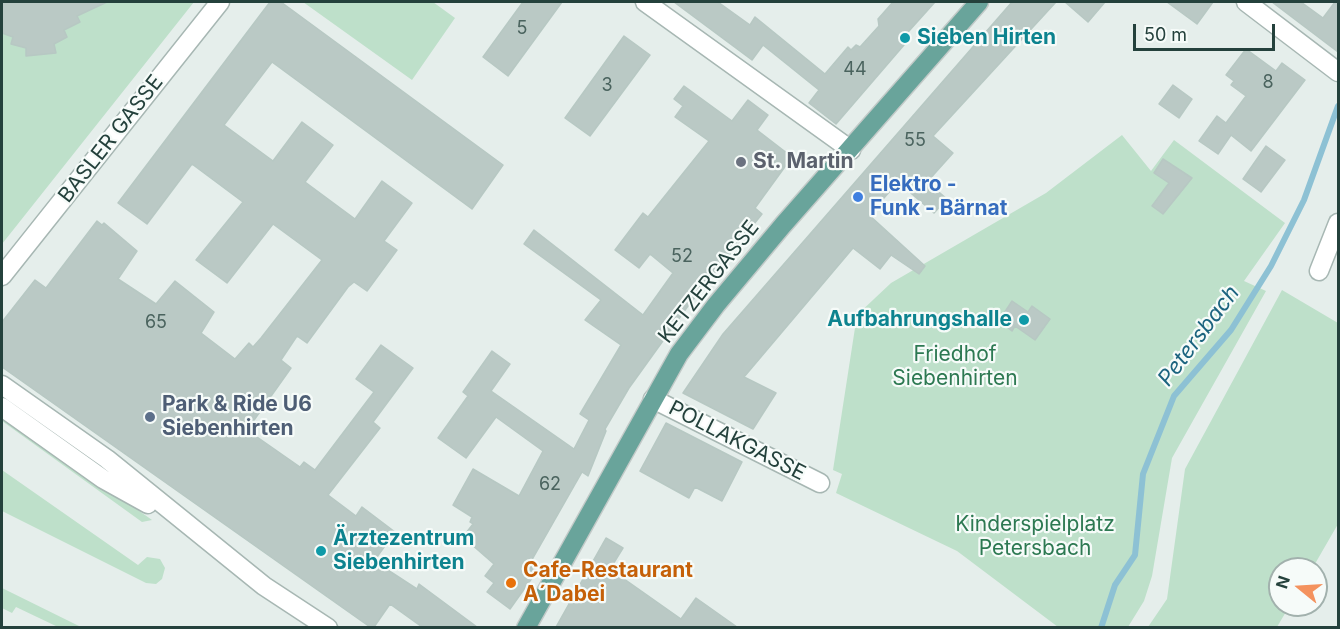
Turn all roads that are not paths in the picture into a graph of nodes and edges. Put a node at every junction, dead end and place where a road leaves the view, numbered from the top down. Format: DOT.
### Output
graph roads {
  1 [pos="220,2"];
  2 [pos="645,2"];
  3 [pos="979,2"];
  4 [pos="1245,2"];
  5 [pos="1338,72"];
  6 [pos="851,150"];
  7 [pos="1338,223"];
  8 [pos="1319,271"];
  9 [pos="2,276"];
  10 [pos="2,386"];
  11 [pos="653,399"];
  12 [pos="2,407"];
  13 [pos="820,483"];
  14 [pos="186,525"];
  15 [pos="328,627"];
  16 [pos="526,627"];
  1 -- 9 [label="street, BASLER GASSE"];
  2 -- 6 [label="street"];
  3 -- 6 [label="main road, KETZERGASSE"];
  4 -- 5 [label="street"];
  6 -- 11 [label="main road, KETZERGASSE"];
  7 -- 8 [label="street"];
  10 -- 14 [label="street"];
  11 -- 13 [label="street, POLLAKGASSE"];
  11 -- 16 [label="main road, KETZERGASSE"];
  12 -- 14 [label="street"];
  14 -- 15 [label="street"];
}
